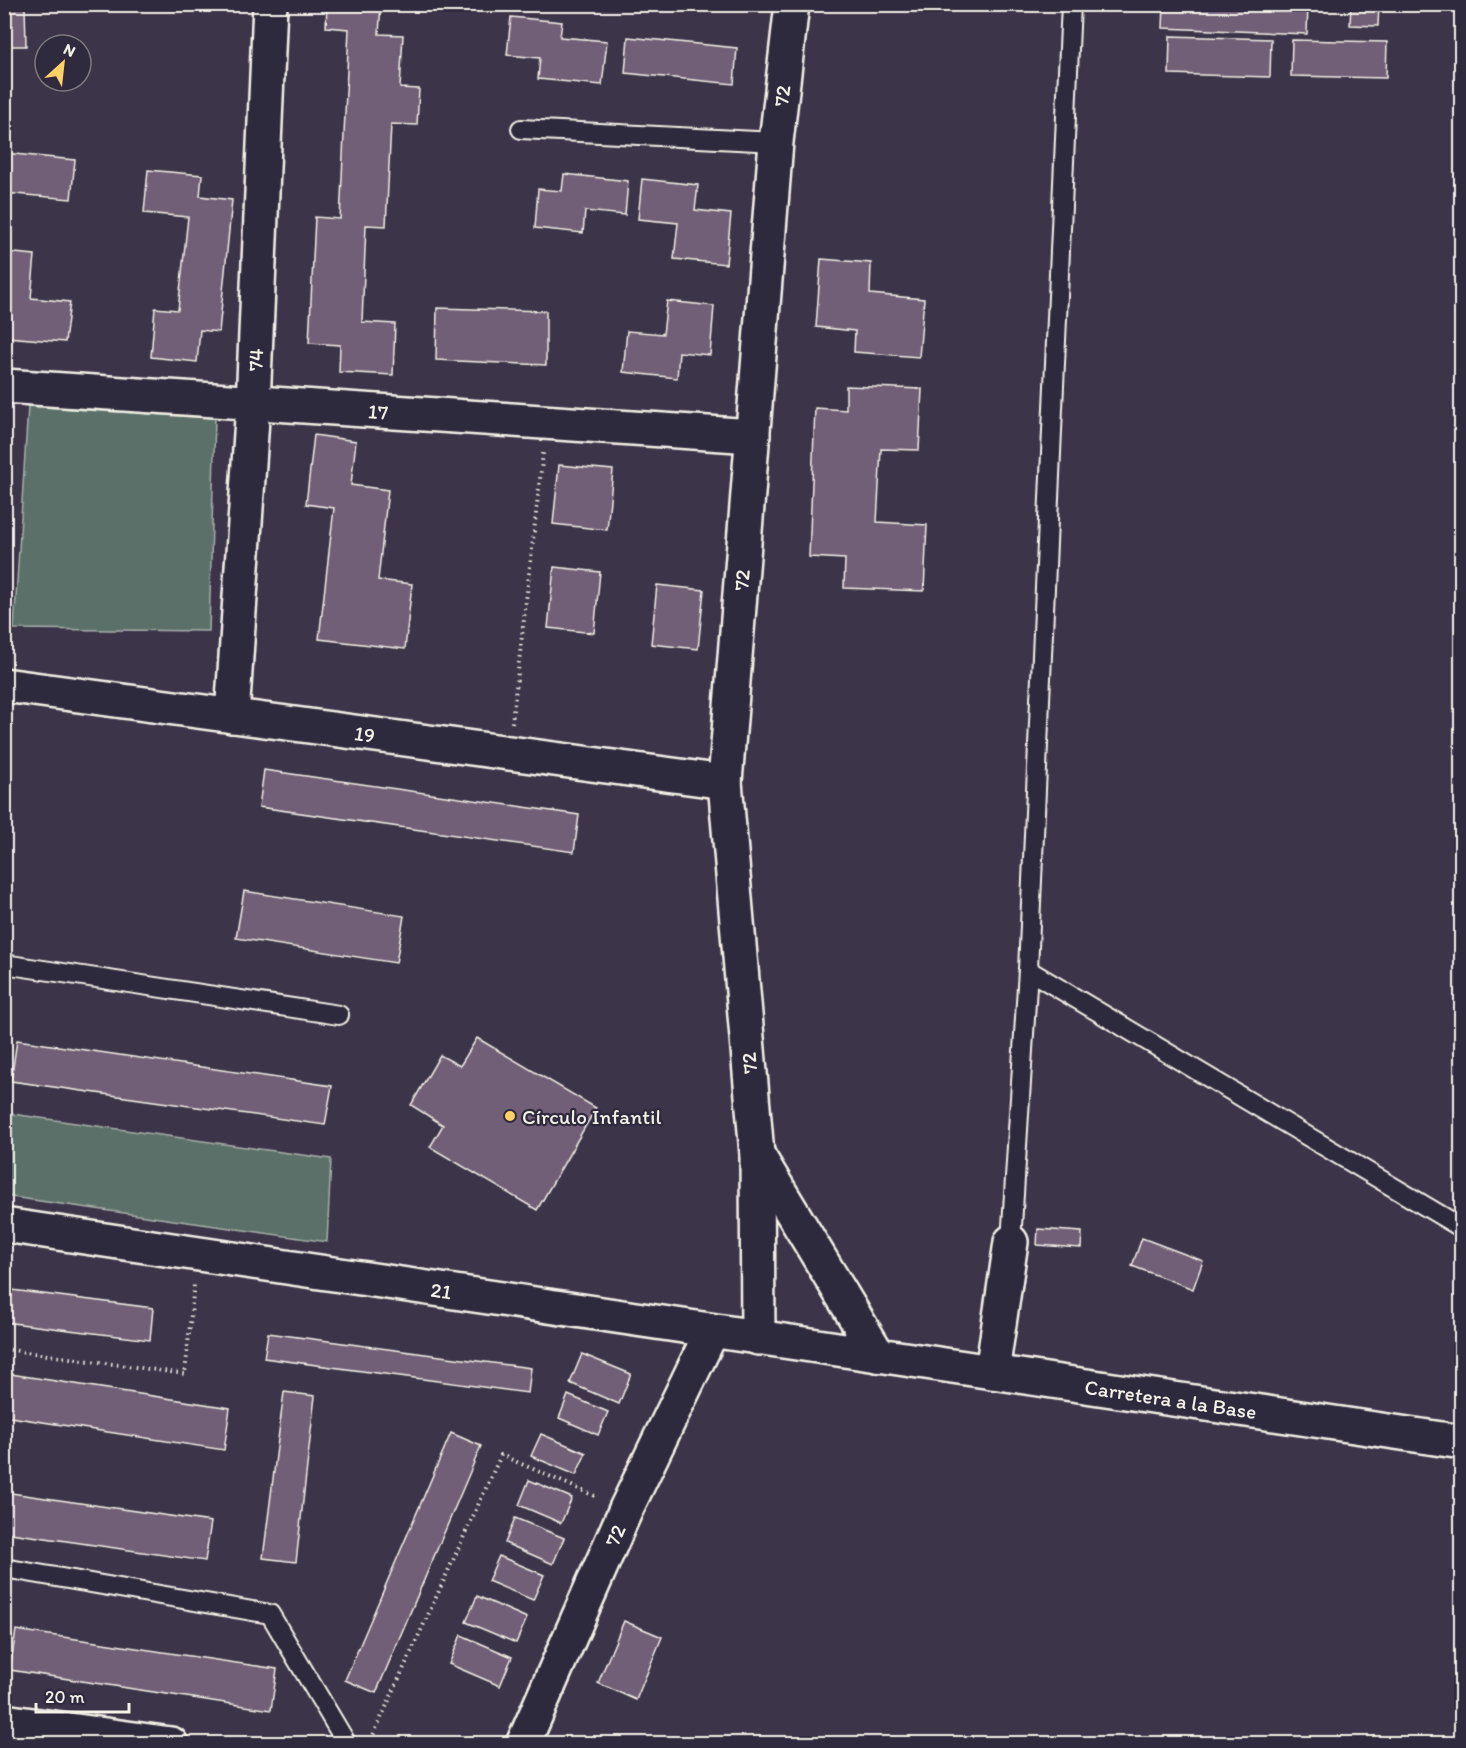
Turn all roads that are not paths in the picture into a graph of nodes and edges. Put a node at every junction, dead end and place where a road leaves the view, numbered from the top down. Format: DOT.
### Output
graph roads {
  1 [pos="270,4"];
  2 [pos="792,4"];
  3 [pos="1071,4"];
  4 [pos="521,129"];
  5 [pos="776,142"];
  6 [pos="4,386"];
  7 [pos="253,404"];
  8 [pos="753,436"];
  9 [pos="4,685"];
  10 [pos="232,716"];
  11 [pos="725,782"];
  12 [pos="4,964"];
  13 [pos="1028,970"];
  14 [pos="339,1015"];
  15 [pos="757,1154"];
  16 [pos="4,1225"];
  17 [pos="1461,1228"];
  18 [pos="1011,1242"];
  19 [pos="712,1331"];
  20 [pos="758,1338"];
  21 [pos="878,1355"];
  22 [pos="992,1372"];
  23 [pos="1461,1442"];
  24 [pos="4,1569"];
  25 [pos="4,1720"];
  26 [pos="171,1743"];
  27 [pos="347,1743"];
  28 [pos="523,1743"];
  1 -- 7 [label="street, 74"];
  2 -- 5 [label="street, 72"];
  3 -- 13 [label="lane"];
  4 -- 5 [label="lane"];
  5 -- 8 [label="street, 72"];
  6 -- 7 [label="street, 17"];
  7 -- 8 [label="street, 17"];
  7 -- 10 [label="street, 74"];
  8 -- 11 [label="street, 72"];
  9 -- 10 [label="street, 19"];
  10 -- 11 [label="street, 19"];
  11 -- 15 [label="street, 72"];
  12 -- 14 [label="lane"];
  13 -- 17 [label="lane"];
  13 -- 18 [label="lane"];
  15 -- 20 [label="street, 72"];
  15 -- 21 [label="street, 72"];
  16 -- 19 [label="street, 21"];
  18 -- 22 [label="street"];
  19 -- 20 [label="street, 21"];
  19 -- 28 [label="street, 72"];
  20 -- 21 [label="street, 21"];
  21 -- 22 [label="street, Carretera a la Base"];
  22 -- 23 [label="street, Carretera a la Base"];
  24 -- 27 [label="lane"];
  25 -- 26 [label="street"];
}
